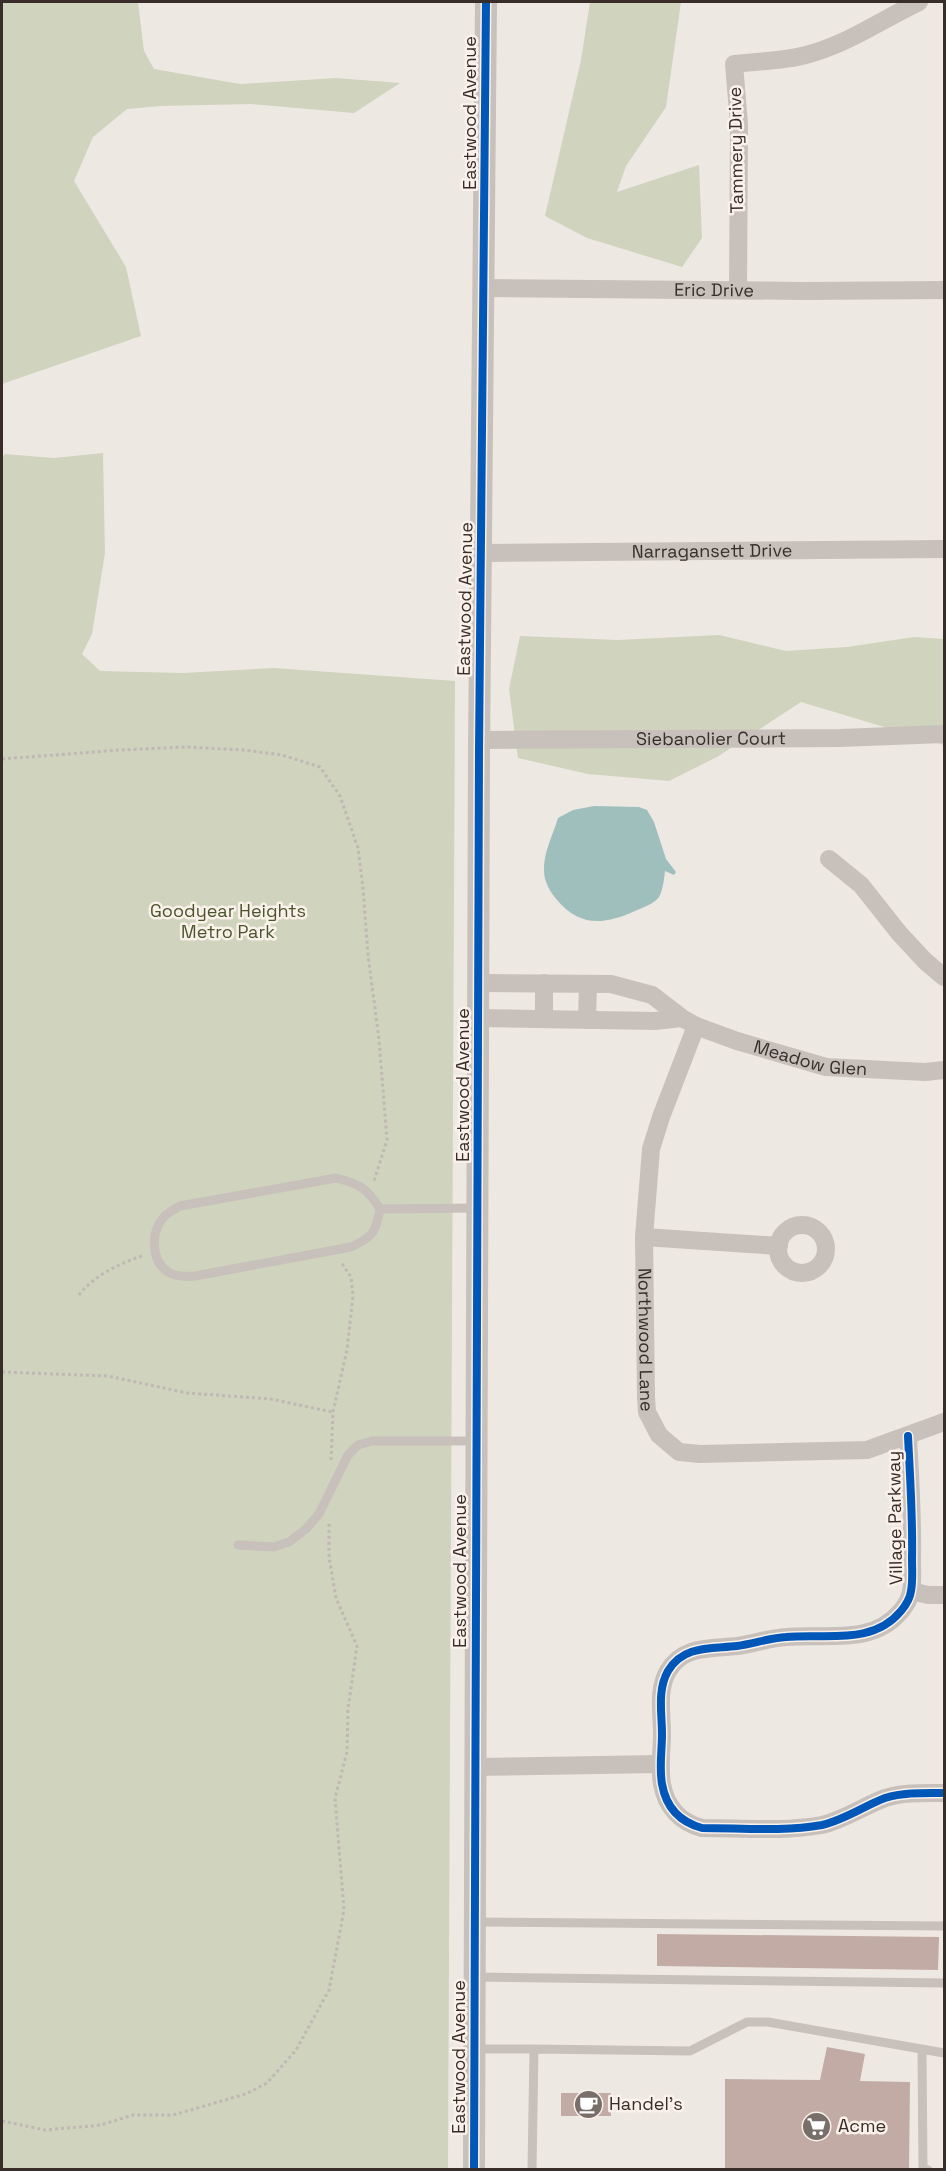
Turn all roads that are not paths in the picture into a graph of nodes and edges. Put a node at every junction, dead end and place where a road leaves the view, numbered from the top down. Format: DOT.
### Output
graph roads {
  1 [pos="486,2"];
  2 [pos="919,2"];
  3 [pos="484,288"];
  4 [pos="738,290"];
  5 [pos="945,290"];
  6 [pos="945,549"];
  7 [pos="481,553"];
  8 [pos="945,734"];
  9 [pos="479,740"];
  10 [pos="829,859"];
  11 [pos="945,977"];
  12 [pos="478,983"];
  13 [pos="544,983"];
  14 [pos="588,984"];
  15 [pos="478,1018"];
  16 [pos="544,1019"];
  17 [pos="587,1020"];
  18 [pos="689,1022"];
  19 [pos="945,1070"];
  20 [pos="478,1208"];
  21 [pos="380,1209"];
  22 [pos="644,1237"];
  23 [pos="779,1246"];
  24 [pos="945,1422"];
  25 [pos="908,1436"];
  26 [pos="476,1441"];
  27 [pos="238,1545"];
  28 [pos="911,1591"];
  29 [pos="945,1595"];
  30 [pos="660,1764"];
  31 [pos="474,1767"];
  32 [pos="945,1792"];
  33 [pos="474,1922"];
  34 [pos="945,1926"];
  35 [pos="474,1977"];
  36 [pos="945,1983"];
  37 [pos="474,2049"];
  38 [pos="534,2049"];
  39 [pos="922,2050"];
  40 [pos="945,2054"];
  41 [pos="474,2169"];
  42 [pos="532,2169"];
  43 [pos="928,2169"];
  1 -- 3 [label="street, Eastwood Avenue"];
  2 -- 4 [label="street, Tammery Drive"];
  3 -- 4 [label="street, Eric Drive"];
  3 -- 7 [label="street, Eastwood Avenue"];
  4 -- 5 [label="street, Eric Drive"];
  6 -- 7 [label="street, Narragansett Drive"];
  7 -- 9 [label="street, Eastwood Avenue"];
  8 -- 9 [label="street, Siebanolier Court"];
  9 -- 12 [label="street, Eastwood Avenue"];
  10 -- 11 [label="street"];
  12 -- 13 [label="street, Meadow Glen"];
  12 -- 15 [label="street, Eastwood Avenue"];
  13 -- 14 [label="street, Meadow Glen"];
  13 -- 16 [label="street"];
  14 -- 17 [label="street"];
  14 -- 18 [label="street, Meadow Glen"];
  15 -- 16 [label="street, Meadow Glen"];
  15 -- 20 [label="street, Eastwood Avenue"];
  16 -- 17 [label="street, Meadow Glen"];
  17 -- 18 [label="street, Meadow Glen"];
  18 -- 19 [label="street, Meadow Glen"];
  18 -- 22 [label="street, Northwood Lane"];
  20 -- 21 [label="lane"];
  20 -- 26 [label="street, Eastwood Avenue"];
  21 -- 21 [label="lane"];
  22 -- 23 [label="street"];
  22 -- 25 [label="street, Northwood Lane"];
  24 -- 25 [label="street, Northwood Lane"];
  25 -- 28 [label="street, Village Parkway"];
  26 -- 27 [label="lane"];
  26 -- 31 [label="street, Eastwood Avenue"];
  28 -- 29 [label="street"];
  28 -- 30 [label="street, Village Parkway"];
  30 -- 31 [label="street"];
  30 -- 32 [label="street, Village Parkway"];
  31 -- 33 [label="street, Eastwood Avenue"];
  33 -- 34 [label="lane"];
  33 -- 35 [label="street, Eastwood Avenue"];
  35 -- 36 [label="lane"];
  35 -- 37 [label="street, Eastwood Avenue"];
  37 -- 38 [label="lane"];
  37 -- 41 [label="street, Eastwood Avenue"];
  38 -- 39 [label="lane"];
  38 -- 42 [label="lane"];
  39 -- 40 [label="lane"];
  39 -- 43 [label="lane"];
}
